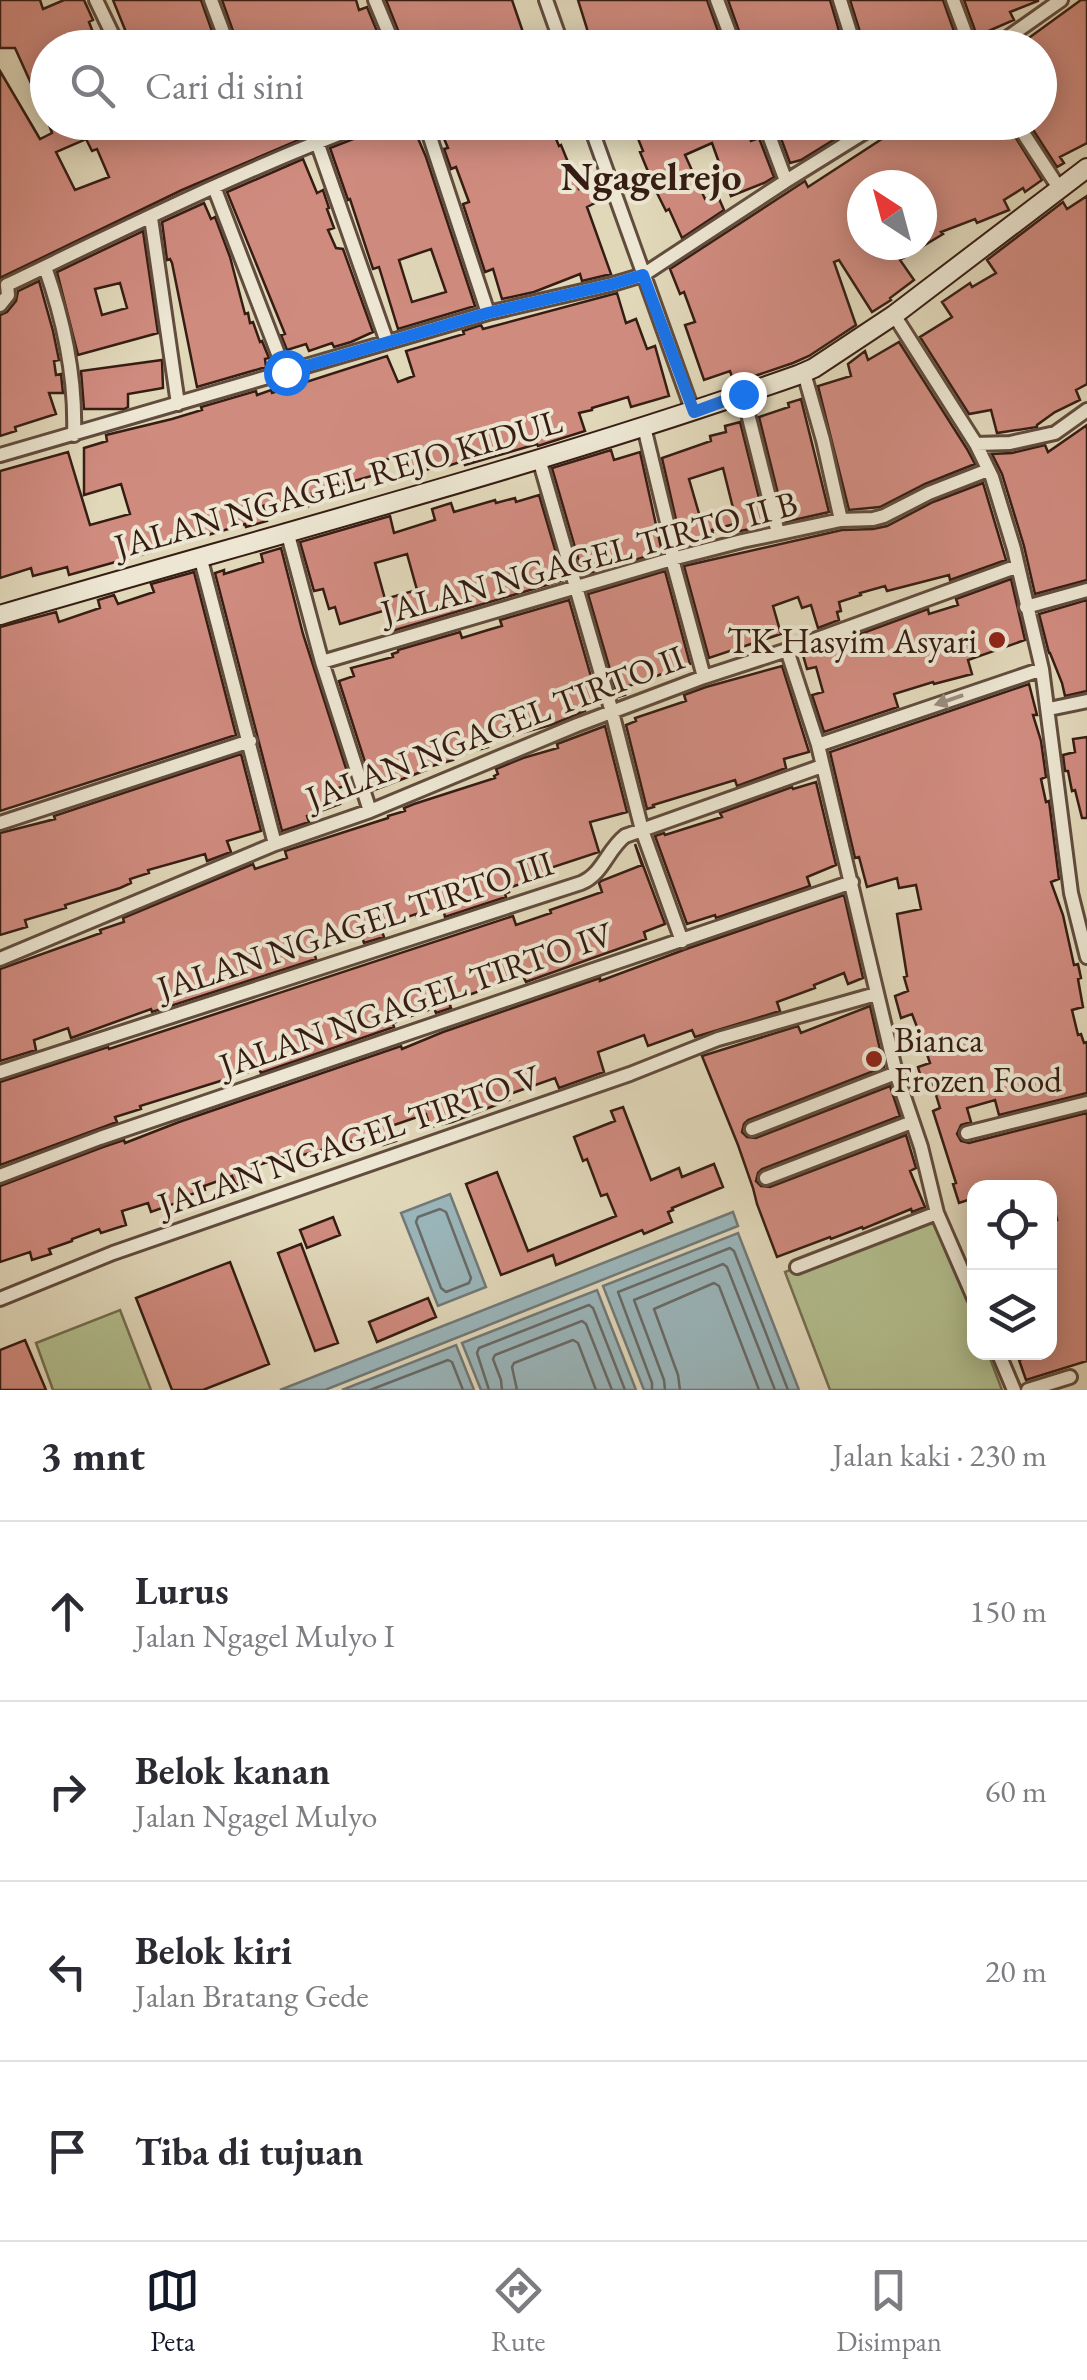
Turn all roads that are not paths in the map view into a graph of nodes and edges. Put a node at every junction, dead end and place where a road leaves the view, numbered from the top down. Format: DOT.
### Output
graph roads {
  1 [pos="96,0"];
  2 [pos="212,0"];
  3 [pos="375,0"];
  4 [pos="546,0"];
  5 [pos="717,0"];
  6 [pos="840,0"];
  7 [pos="953,0"];
  8 [pos="1060,0"];
  9 [pos="110,30"];
  10 [pos="223,30"];
  11 [pos="388,30"];
  12 [pos="556,30"];
  13 [pos="728,30"];
  14 [pos="849,30"];
  15 [pos="964,30"];
  16 [pos="1018,30"];
  17 [pos="321,140"];
  18 [pos="430,140"];
  19 [pos="595,140"];
  20 [pos="771,140"];
  21 [pos="852,140"];
  22 [pos="1028,140"];
  23 [pos="316,142"];
  24 [pos="1087,168"];
  25 [pos="786,181"];
  26 [pos="214,187"];
  27 [pos="1060,188"];
  28 [pos="151,218"];
  29 [pos="45,267"];
  30 [pos="643,275"];
  31 [pos="0,305"];
  32 [pos="488,313"];
  33 [pos="894,315"];
  34 [pos="388,342"];
  35 [pos="286,372"];
  36 [pos="804,372"];
  37 [pos="743,394"];
  38 [pos="178,404"];
  39 [pos="1087,410"];
  40 [pos="694,412"];
  41 [pos="644,428"];
  42 [pos="74,434"];
  43 [pos="976,444"];
  44 [pos="0,455"];
  45 [pos="539,459"];
  46 [pos="988,470"];
  47 [pos="841,520"];
  48 [pos="287,531"];
  49 [pos="778,534"];
  50 [pos="200,556"];
  51 [pos="672,559"];
  52 [pos="1018,566"];
  53 [pos="575,588"];
  54 [pos="1087,590"];
  55 [pos="1026,607"];
  56 [pos="1,612"];
  57 [pos="787,650"];
  58 [pos="322,662"];
  59 [pos="1042,669"];
  60 [pos="704,677"];
  61 [pos="1087,702"];
  62 [pos="1049,710"];
  63 [pos="612,712"];
  64 [pos="250,741"];
  65 [pos="818,745"];
  66 [pos="822,766"];
  67 [pos="370,810"];
  68 [pos="0,824"];
  69 [pos="642,830"];
  70 [pos="275,844"];
  71 [pos="852,882"];
  72 [pos="682,941"];
  73 [pos="1087,957"];
  74 [pos="0,959"];
  75 [pos="876,994"];
  76 [pos="0,1072"];
  77 [pos="896,1073"];
  78 [pos="1087,1104"];
  79 [pos="912,1122"];
  80 [pos="752,1130"];
  81 [pos="968,1134"];
  82 [pos="0,1176"];
  83 [pos="766,1178"];
  84 [pos="938,1213"];
  85 [pos="796,1266"];
  86 [pos="967,1278"];
  87 [pos="0,1299"];
  88 [pos="1001,1360"];
  89 [pos="1070,1377"];
  90 [pos="1014,1390"];
  91 [pos="1028,1390"];
  1 -- 9 [label="street"];
  2 -- 10 [label="street"];
  3 -- 11 [label="street"];
  4 -- 12 [label="street"];
  5 -- 13 [label="street"];
  6 -- 14 [label="street"];
  7 -- 15 [label="street"];
  8 -- 16 [label="street"];
  17 -- 23 [label="street"];
  18 -- 32 [label="street"];
  19 -- 30 [label="street"];
  20 -- 25 [label="street"];
  21 -- 25 [label="street"];
  22 -- 27 [label="street"];
  23 -- 26 [label="street"];
  23 -- 34 [label="street"];
  24 -- 27 [label="main road, JALAN NGAGEL REJO KIDUL"];
  25 -- 30 [label="street"];
  26 -- 28 [label="street"];
  26 -- 35 [label="street"];
  27 -- 33 [label="main road, JALAN NGAGEL REJO KIDUL"];
  28 -- 29 [label="street"];
  28 -- 38 [label="street"];
  29 -- 31 [label="street"];
  29 -- 42 [label="street"];
  30 -- 32 [label="street"];
  30 -- 40 [label="street"];
  32 -- 34 [label="street"];
  33 -- 36 [label="main road, JALAN NGAGEL REJO KIDUL"];
  33 -- 43 [label="street"];
  34 -- 35 [label="street"];
  35 -- 38 [label="street"];
  36 -- 37 [label="main road, JALAN NGAGEL REJO KIDUL"];
  36 -- 47 [label="street, JALAN NGAGEL TIRTO II B"];
  37 -- 40 [label="main road, JALAN NGAGEL REJO KIDUL"];
  37 -- 49 [label="street"];
  38 -- 42 [label="street"];
  39 -- 43 [label="street"];
  40 -- 41 [label="main road, JALAN NGAGEL REJO KIDUL"];
  41 -- 45 [label="main road, JALAN NGAGEL REJO KIDUL"];
  41 -- 51 [label="street"];
  42 -- 44 [label="street"];
  43 -- 46 [label="street"];
  45 -- 48 [label="main road, JALAN NGAGEL REJO KIDUL"];
  45 -- 53 [label="street"];
  46 -- 47 [label="street"];
  46 -- 52 [label="street"];
  47 -- 49 [label="street, JALAN NGAGEL TIRTO II B"];
  48 -- 50 [label="main road, JALAN NGAGEL REJO KIDUL"];
  48 -- 58 [label="street"];
  49 -- 51 [label="street, JALAN NGAGEL TIRTO II B"];
  50 -- 56 [label="main road, JALAN NGAGEL REJO KIDUL"];
  50 -- 64 [label="street"];
  51 -- 53 [label="street, JALAN NGAGEL TIRTO II B"];
  51 -- 60 [label="street"];
  52 -- 55 [label="street"];
  52 -- 57 [label="street, JALAN NGAGEL TIRTO II"];
  53 -- 58 [label="street, JALAN NGAGEL TIRTO II B"];
  53 -- 63 [label="street"];
  54 -- 55 [label="street"];
  55 -- 59 [label="street"];
  57 -- 60 [label="street, JALAN NGAGEL TIRTO II"];
  57 -- 65 [label="street"];
  58 -- 67 [label="street"];
  59 -- 62 [label="street"];
  59 -- 65 [label="street, one-way"];
  60 -- 63 [label="street, JALAN NGAGEL TIRTO II"];
  61 -- 62 [label="street"];
  62 -- 73 [label="street"];
  63 -- 67 [label="street, JALAN NGAGEL TIRTO II"];
  63 -- 69 [label="street"];
  64 -- 68 [label="street"];
  64 -- 70 [label="street"];
  65 -- 66 [label="street"];
  66 -- 69 [label="street, JALAN NGAGEL TIRTO III"];
  66 -- 71 [label="street"];
  67 -- 70 [label="street, JALAN NGAGEL TIRTO II"];
  69 -- 72 [label="street"];
  69 -- 76 [label="street, JALAN NGAGEL TIRTO III"];
  70 -- 74 [label="street, JALAN NGAGEL TIRTO II"];
  71 -- 72 [label="street, JALAN NGAGEL TIRTO IV"];
  71 -- 75 [label="street"];
  72 -- 82 [label="street, JALAN NGAGEL TIRTO IV"];
  75 -- 77 [label="street"];
  75 -- 87 [label="street, JALAN NGAGEL TIRTO V"];
  77 -- 79 [label="street"];
  77 -- 80 [label="street"];
  78 -- 81 [label="street"];
  79 -- 83 [label="street"];
  79 -- 84 [label="street"];
  84 -- 85 [label="street"];
  84 -- 86 [label="street"];
  88 -- 90 [label="street"];
  89 -- 91 [label="street"];
}
